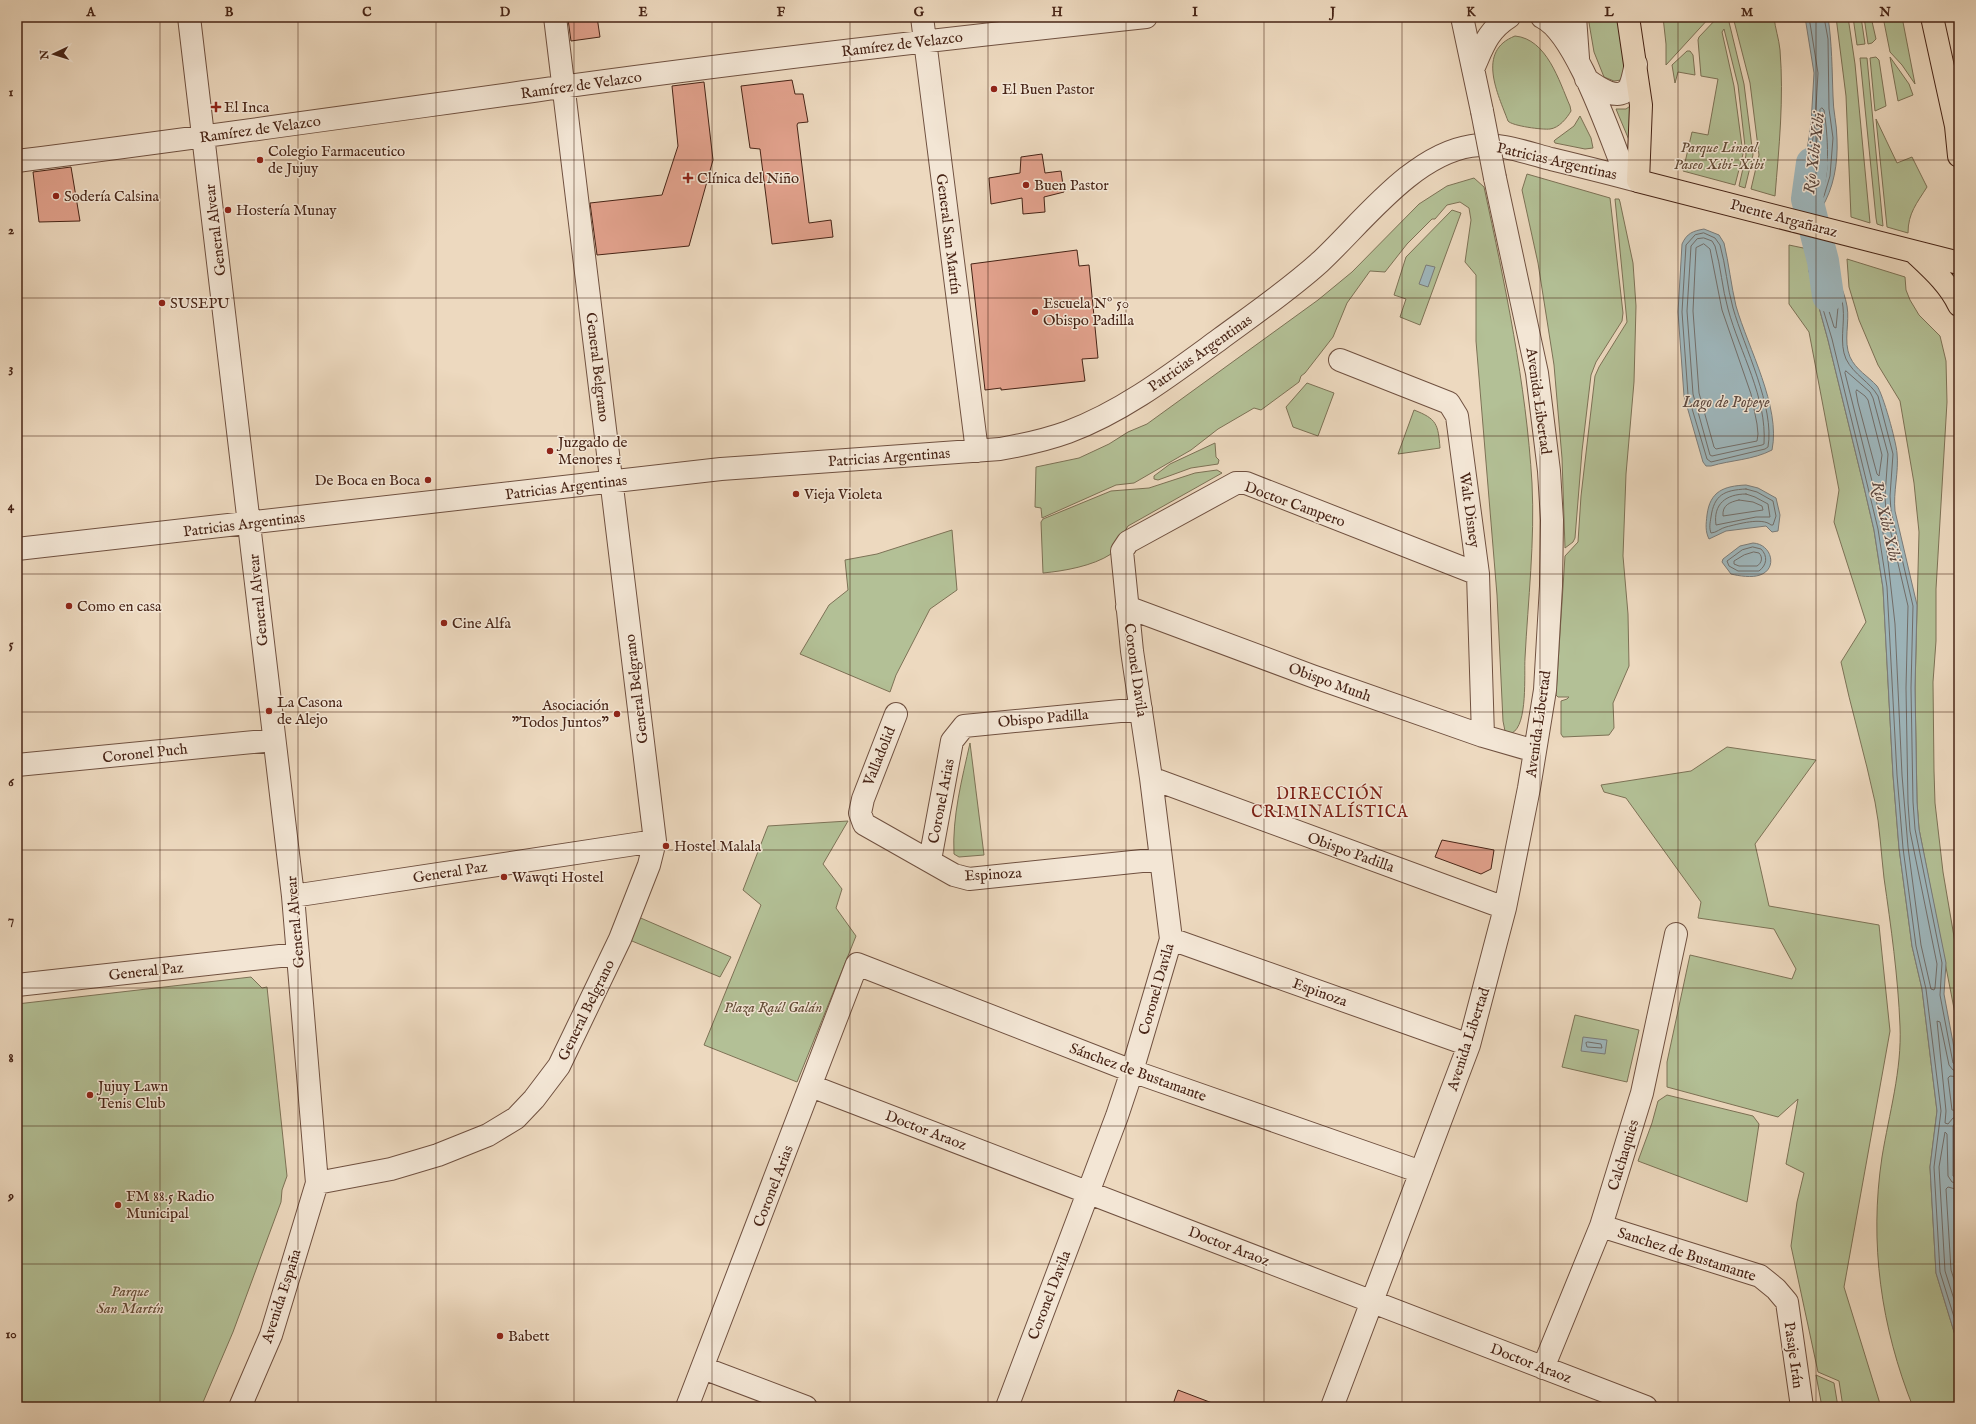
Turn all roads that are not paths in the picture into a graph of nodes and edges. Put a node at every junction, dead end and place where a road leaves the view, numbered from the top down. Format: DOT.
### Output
graph roads {
  1 [pos="189,17"];
  2 [pos="555,17"];
  3 [pos="922,17"];
  4 [pos="1146,17"];
  5 [pos="1462,17"];
  6 [pos="1509,17"];
  7 [pos="1542,17"];
  8 [pos="1575,17"];
  9 [pos="1628,17"];
  10 [pos="1932,17"];
  11 [pos="925,41"];
  12 [pos="1636,64"];
  13 [pos="1473,69"];
  14 [pos="1583,71"];
  15 [pos="563,87"];
  16 [pos="204,137"];
  17 [pos="1959,156"];
  18 [pos="17,161"];
  19 [pos="1632,179"];
  20 [pos="1662,186"];
  21 [pos="1910,252"];
  22 [pos="1959,263"];
  23 [pos="1959,305"];
  24 [pos="1340,360"];
  25 [pos="977,451"];
  26 [pos="612,481"];
  27 [pos="250,523"];
  28 [pos="17,549"];
  29 [pos="1122,551"];
  30 [pos="1478,574"];
  31 [pos="1127,607"];
  32 [pos="1141,709"];
  33 [pos="896,714"];
  34 [pos="1483,736"];
  35 [pos="274,740"];
  36 [pos="952,741"];
  37 [pos="1536,751"];
  38 [pos="17,765"];
  39 [pos="1151,778"];
  40 [pos="863,798"];
  41 [pos="655,841"];
  42 [pos="1161,859"];
  43 [pos="930,860"];
  44 [pos="293,896"];
  45 [pos="1505,908"];
  46 [pos="1676,934"];
  47 [pos="1171,939"];
  48 [pos="298,954"];
  49 [pos="857,964"];
  50 [pos="17,985"];
  51 [pos="1469,1046"];
  52 [pos="1132,1072"];
  53 [pos="811,1086"];
  54 [pos="1421,1172"];
  55 [pos="317,1183"];
  56 [pos="1088,1193"];
  57 [pos="1601,1226"];
  58 [pos="1372,1301"];
  59 [pos="1787,1302"];
  60 [pos="703,1368"];
  61 [pos="1544,1368"];
  62 [pos="240,1407"];
  63 [pos="687,1407"];
  64 [pos="806,1407"];
  65 [pos="1007,1407"];
  66 [pos="1332,1407"];
  67 [pos="1646,1407"];
  68 [pos="1802,1407"];
  1 -- 16 [label="street, General Alvear"];
  2 -- 15 [label="street, General Belgrano"];
  3 -- 11 [label="street, General San Martín"];
  4 -- 11 [label="street, Ramírez de Velazco"];
  5 -- 13 [label="street, Avenida Libertad"];
  6 -- 13 [label="street"];
  7 -- 14 [label="street"];
  8 -- 14 [label="street"];
  9 -- 12 [label="main road"];
  10 -- 17 [label="main road"];
  11 -- 15 [label="street, Ramírez de Velazco"];
  11 -- 25 [label="street, General San Martín"];
  12 -- 14 [label="street"];
  12 -- 19 [label="main road"];
  13 -- 37 [label="street, Avenida Libertad, bridge"];
  14 -- 19 [label="street"];
  15 -- 16 [label="street, Ramírez de Velazco"];
  15 -- 26 [label="street, General Belgrano"];
  16 -- 18 [label="street, Ramírez de Velazco"];
  16 -- 27 [label="street, General Alvear"];
  19 -- 20 [label="main road, Patricias Argentinas"];
  19 -- 25 [label="street, Patricias Argentinas"];
  20 -- 21 [label="main road, Puente Argañaraz"];
  21 -- 22 [label="main road, Puente Argañaraz"];
  21 -- 23 [label="main road"];
  24 -- 30 [label="street, Walt Disney"];
  25 -- 26 [label="street, Patricias Argentinas"];
  26 -- 27 [label="street, Patricias Argentinas"];
  26 -- 41 [label="street, General Belgrano"];
  27 -- 28 [label="street, Patricias Argentinas"];
  27 -- 35 [label="street, General Alvear"];
  29 -- 30 [label="street, Doctor Campero"];
  29 -- 31 [label="street, Coronel Davila"];
  30 -- 34 [label="street, Walt Disney"];
  31 -- 32 [label="street, Coronel Davila"];
  31 -- 34 [label="street, Obispo Munh"];
  32 -- 36 [label="street, Obispo Padilla"];
  32 -- 39 [label="street, Coronel Davila"];
  33 -- 40 [label="street, Valladolid"];
  34 -- 37 [label="street, Obispo Munh"];
  35 -- 38 [label="street, Coronel Puch"];
  35 -- 44 [label="street, General Alvear"];
  36 -- 43 [label="street, Coronel Arias"];
  37 -- 45 [label="street, Avenida Libertad"];
  39 -- 42 [label="street, Coronel Davila"];
  39 -- 45 [label="street, Obispo Padilla"];
  40 -- 43 [label="street, Espinoza"];
  41 -- 44 [label="street, General Paz"];
  41 -- 55 [label="street, General Belgrano"];
  42 -- 43 [label="street, Espinoza"];
  42 -- 47 [label="street, Coronel Davila"];
  44 -- 48 [label="street, General Alvear"];
  45 -- 51 [label="street, Avenida Libertad"];
  46 -- 57 [label="street, Calchaquies"];
  47 -- 51 [label="street, Espinoza"];
  47 -- 52 [label="street, Coronel Davila"];
  48 -- 50 [label="street, General Paz"];
  48 -- 55 [label="street, General Alvear"];
  49 -- 52 [label="street, Sánchez de Bustamante"];
  49 -- 53 [label="street, Coronel Arias"];
  51 -- 54 [label="street, Avenida Libertad"];
  52 -- 54 [label="street, Sánchez de Bustamante"];
  52 -- 56 [label="street, Coronel Davila"];
  53 -- 56 [label="street, Doctor Araoz"];
  53 -- 60 [label="street, Coronel Arias"];
  54 -- 58 [label="street, Avenida Libertad"];
  55 -- 62 [label="street, Avenida España"];
  56 -- 58 [label="street, Doctor Araoz"];
  56 -- 65 [label="street, Coronel Davila"];
  57 -- 59 [label="street, Sanchez de Bustamante"];
  57 -- 61 [label="street, Calchaquies"];
  58 -- 61 [label="street, Doctor Araoz"];
  58 -- 66 [label="street, Avenida Libertad"];
  59 -- 68 [label="street, Pasaje Irán"];
  60 -- 63 [label="street, Coronel Arias"];
  60 -- 64 [label="street"];
  61 -- 67 [label="street, Doctor Araoz"];
}
